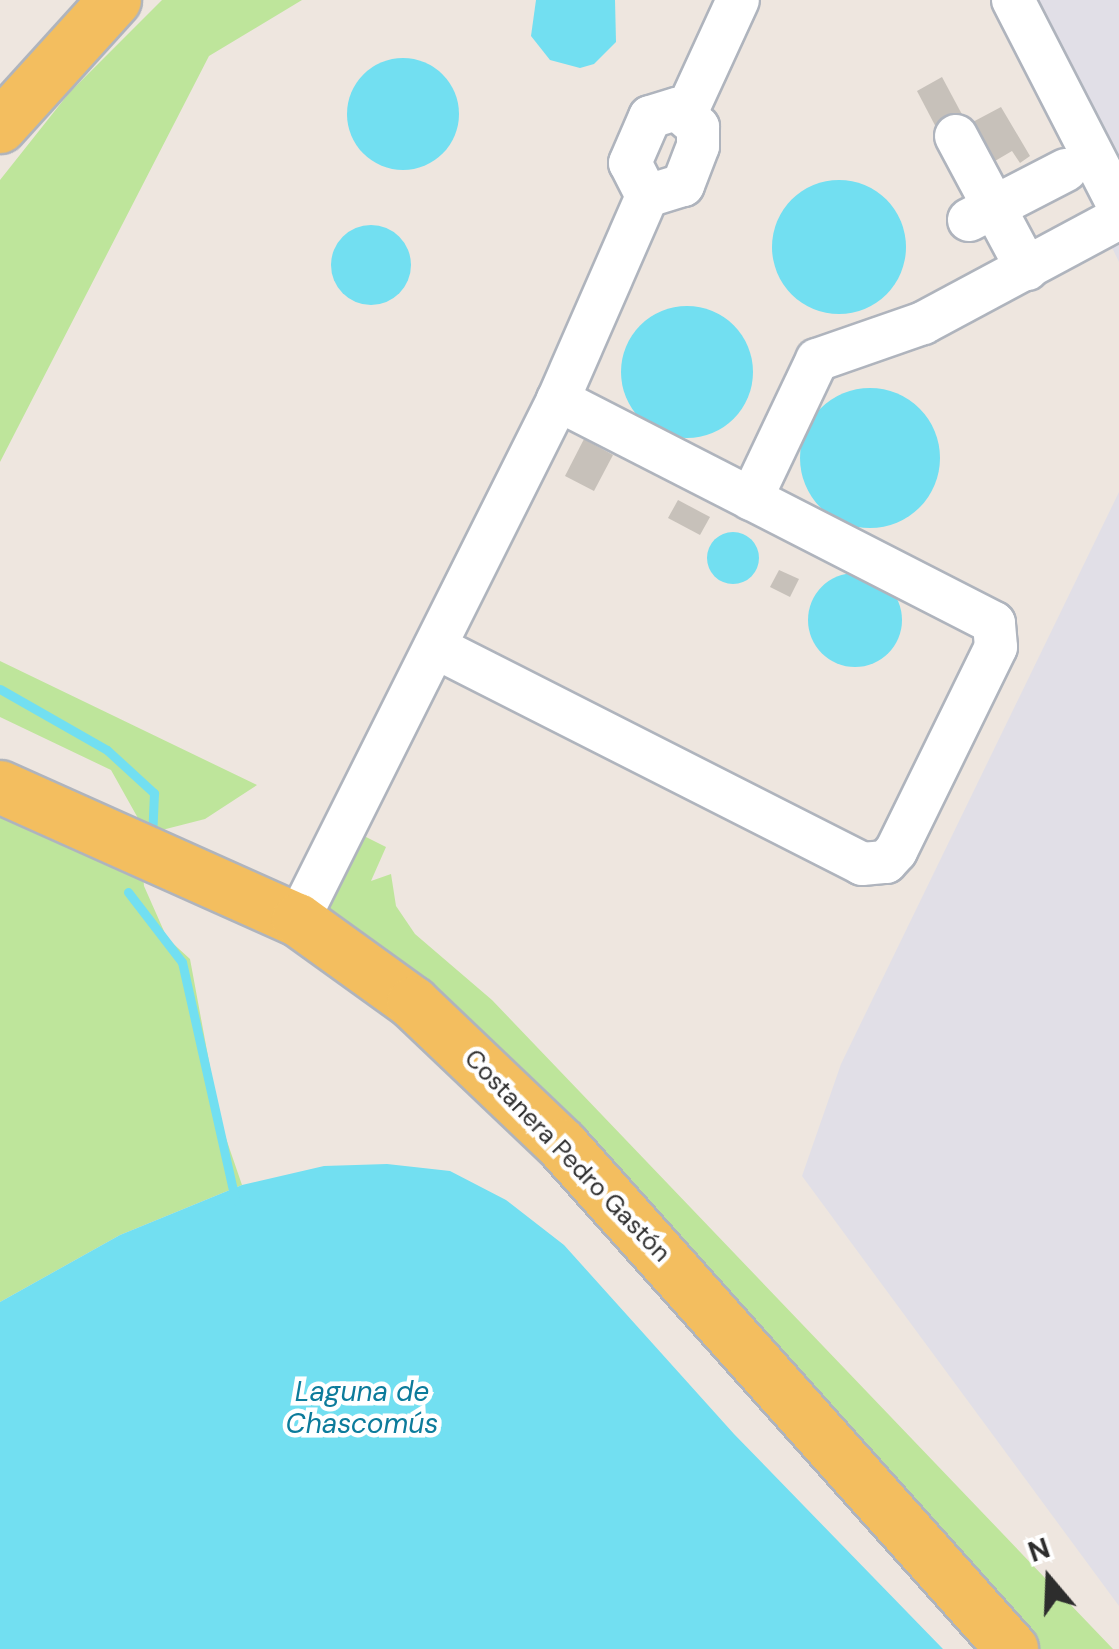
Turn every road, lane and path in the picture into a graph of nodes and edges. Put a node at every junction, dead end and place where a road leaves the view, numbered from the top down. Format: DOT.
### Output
graph roads {
  1 [pos="116,0"];
  2 [pos="738,0"];
  3 [pos="1013,0"];
  4 [pos="0,127"];
  5 [pos="956,136"];
  6 [pos="1066,170"];
  7 [pos="1119,206"];
  8 [pos="981,214"];
  9 [pos="1119,218"];
  10 [pos="1027,268"];
  11 [pos="558,400"];
  12 [pos="751,500"];
  13 [pos="436,648"];
  14 [pos="6,794"];
  15 [pos="298,920"];
  16 [pos="1012,1649"];
  1 -- 4 [label="main road"];
  2 -- 11 [label="lane"];
  3 -- 7 [label="lane"];
  5 -- 8 [label="lane"];
  6 -- 8 [label="lane"];
  8 -- 10 [label="lane"];
  9 -- 10 [label="lane"];
  10 -- 12 [label="lane"];
  11 -- 12 [label="lane"];
  11 -- 13 [label="lane"];
  12 -- 13 [label="lane"];
  13 -- 15 [label="lane"];
  14 -- 15 [label="main road, Costanera Pedro Gastón"];
  15 -- 16 [label="main road, Costanera Pedro Gastón"];
}
